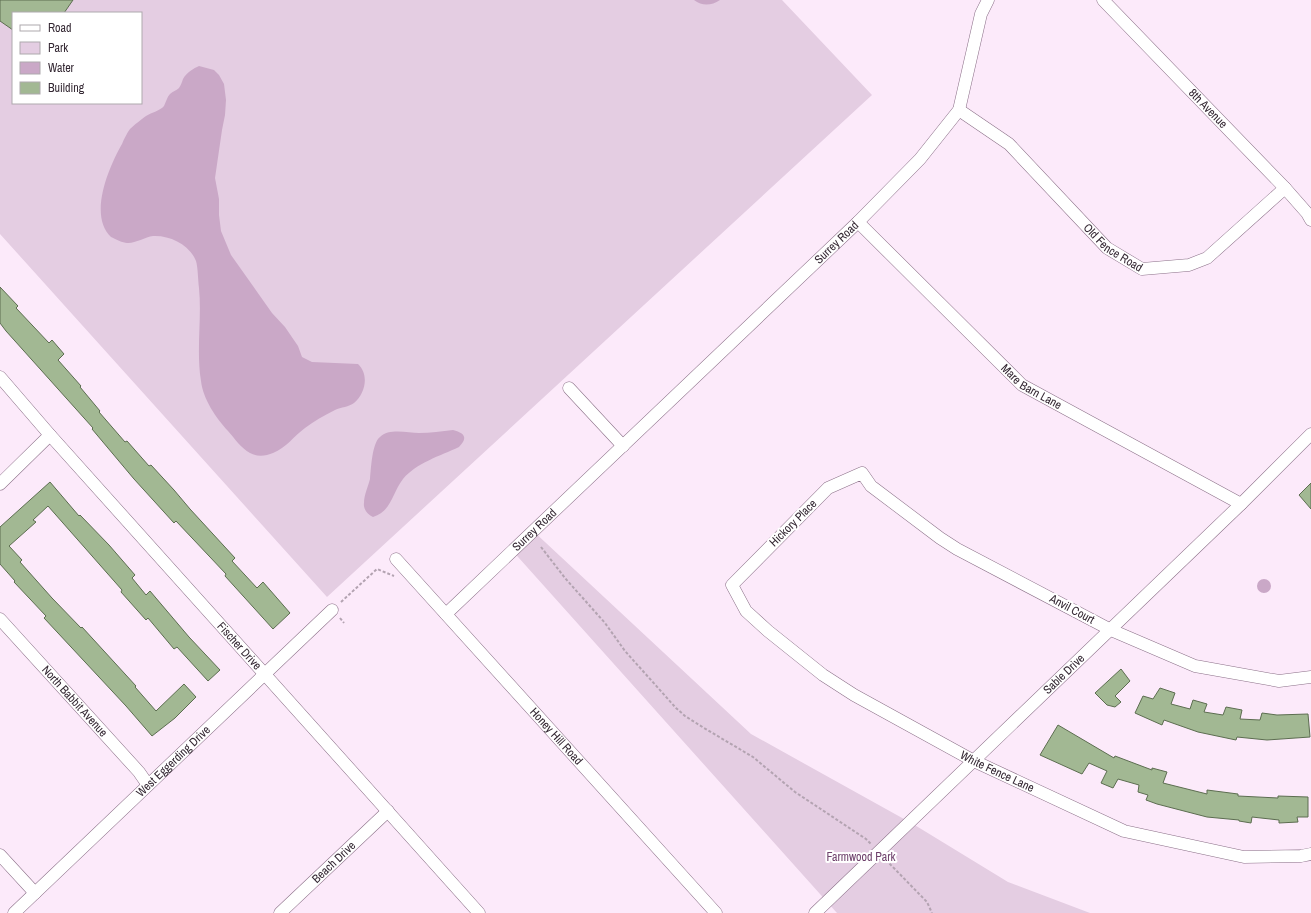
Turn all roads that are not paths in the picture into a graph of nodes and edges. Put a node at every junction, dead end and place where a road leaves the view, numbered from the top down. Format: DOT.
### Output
graph roads {
  1 [pos="988,0"];
  2 [pos="1103,0"];
  3 [pos="959,110"];
  4 [pos="1286,188"];
  5 [pos="1311,220"];
  6 [pos="858,222"];
  7 [pos="0,377"];
  8 [pos="569,388"];
  9 [pos="1311,434"];
  10 [pos="50,436"];
  11 [pos="623,446"];
  12 [pos="862,473"];
  13 [pos="0,484"];
  14 [pos="1241,504"];
  15 [pos="396,559"];
  16 [pos="732,585"];
  17 [pos="332,610"];
  18 [pos="446,614"];
  19 [pos="0,619"];
  20 [pos="1111,630"];
  21 [pos="264,674"];
  22 [pos="1311,677"];
  23 [pos="974,761"];
  24 [pos="148,785"];
  25 [pos="388,811"];
  26 [pos="0,854"];
  27 [pos="1311,854"];
  28 [pos="35,893"];
  29 [pos="14,913"];
  30 [pos="280,913"];
  31 [pos="479,913"];
  32 [pos="716,913"];
  33 [pos="815,913"];
  1 -- 3 [label="street, Surrey Road"];
  2 -- 4 [label="street, 8th Avenue"];
  3 -- 4 [label="street, Old Fence Road"];
  3 -- 6 [label="street, Surrey Road"];
  4 -- 5 [label="street, 8th Avenue"];
  6 -- 11 [label="street, Surrey Road"];
  6 -- 14 [label="street, Mare Barn Lane"];
  7 -- 10 [label="street, Fischer Drive"];
  8 -- 11 [label="street"];
  9 -- 14 [label="street, Sable Drive"];
  10 -- 13 [label="street"];
  10 -- 21 [label="street, Fischer Drive"];
  11 -- 18 [label="street, Surrey Road"];
  12 -- 16 [label="street, Hickory Place"];
  12 -- 20 [label="street, Anvil Court"];
  14 -- 20 [label="street, Sable Drive"];
  15 -- 18 [label="street, Honey Hill Road"];
  16 -- 23 [label="street, White Fence Lane"];
  17 -- 21 [label="street, West Eggerding Drive"];
  18 -- 32 [label="street, Honey Hill Road"];
  19 -- 24 [label="street, North Babbit Avenue"];
  20 -- 22 [label="street, Anvil Court"];
  20 -- 23 [label="street, Sable Drive"];
  21 -- 24 [label="street, West Eggerding Drive"];
  21 -- 25 [label="street, Fischer Drive"];
  23 -- 27 [label="street, White Fence Lane"];
  23 -- 33 [label="street, Sable Drive"];
  24 -- 28 [label="street, West Eggerding Drive"];
  25 -- 30 [label="street, Beach Drive"];
  25 -- 31 [label="street, Fischer Drive"];
  26 -- 28 [label="street"];
  28 -- 29 [label="street, West Eggerding Drive"];
}
